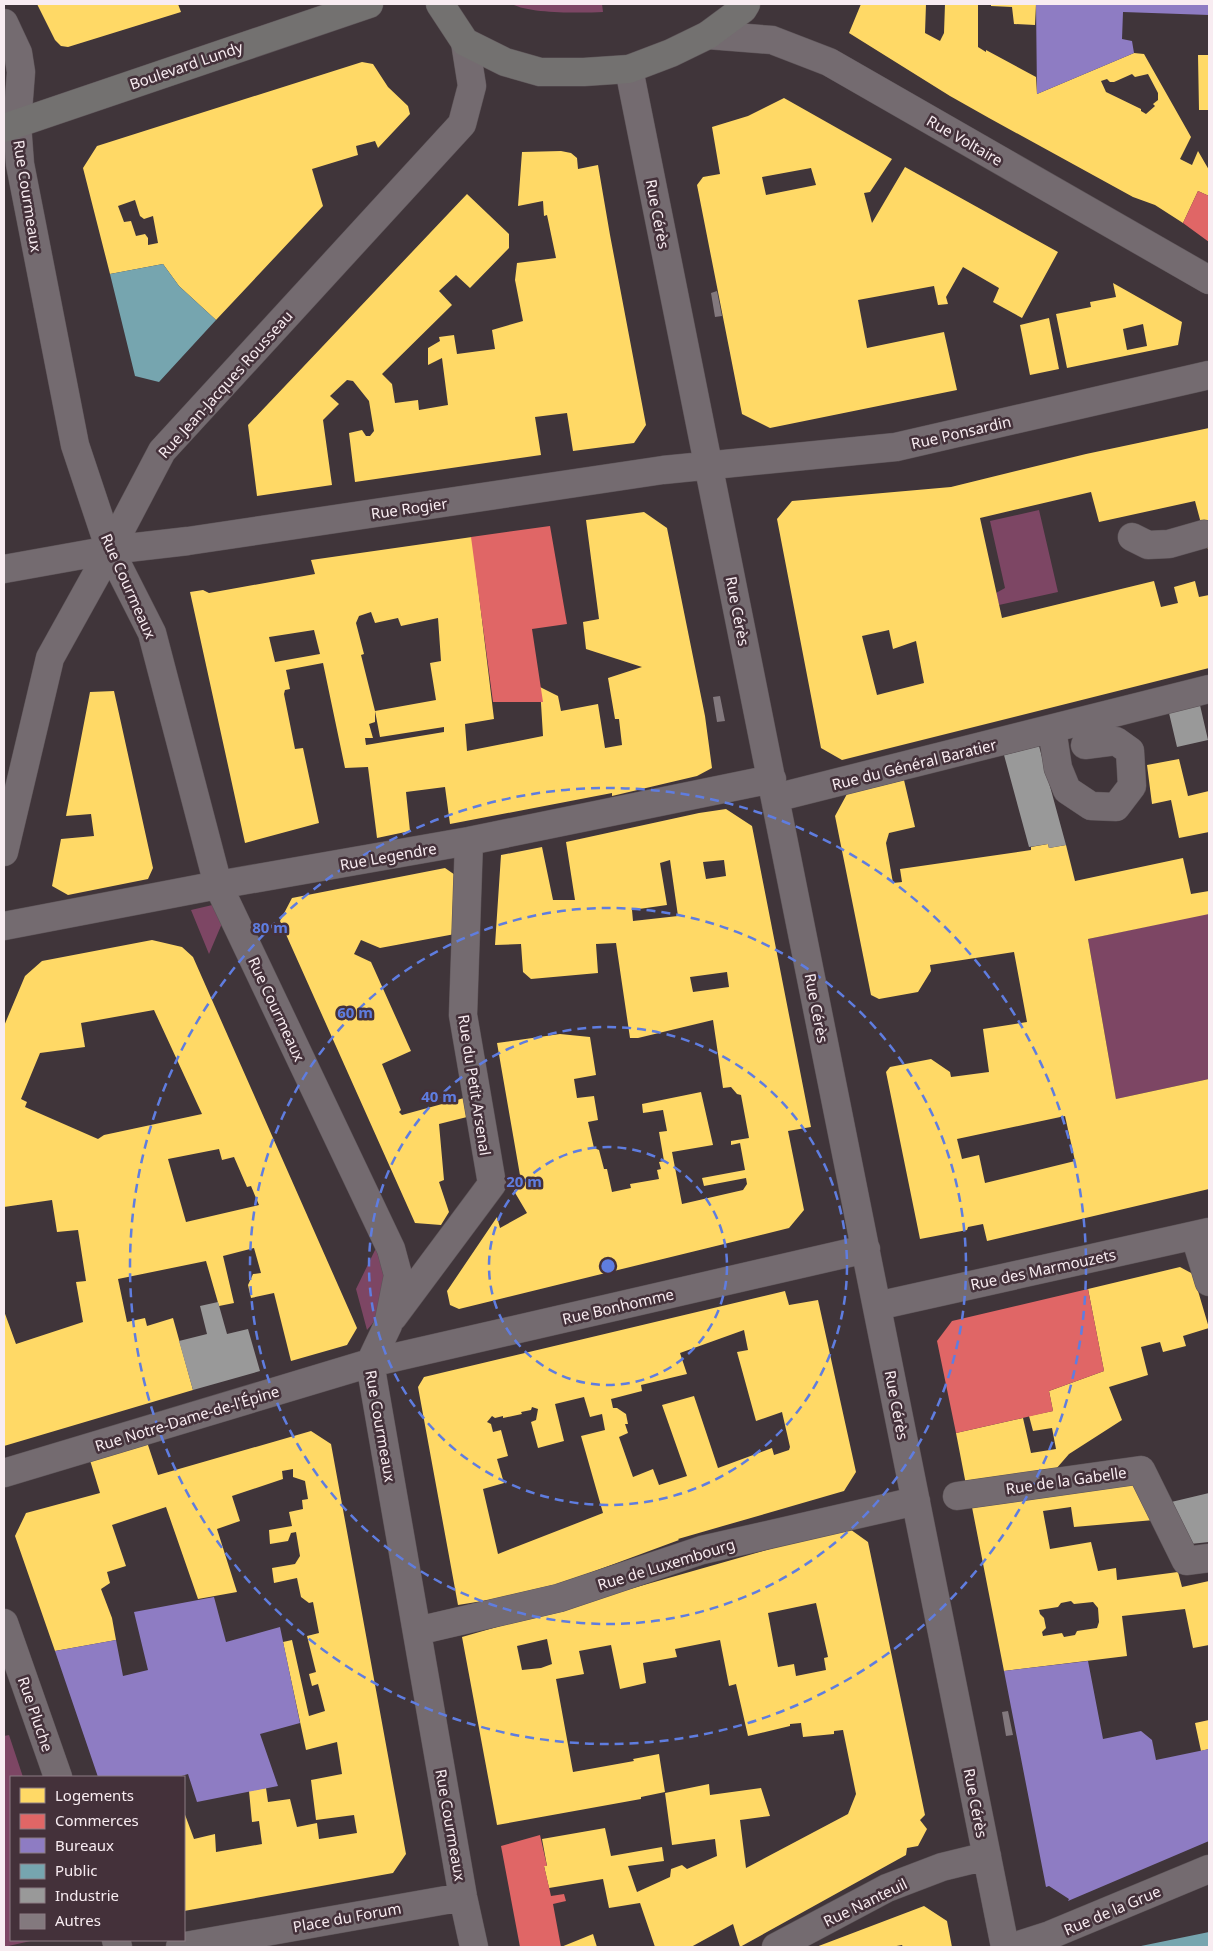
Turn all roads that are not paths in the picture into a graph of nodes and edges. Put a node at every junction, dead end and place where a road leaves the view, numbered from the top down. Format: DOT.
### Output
graph roads {
  1 [pos="369,4"];
  2 [pos="440,4"];
  3 [pos="746,4"];
  4 [pos="4,23"];
  5 [pos="708,34"];
  6 [pos="465,42"];
  7 [pos="629,69"];
  8 [pos="10,126"];
  9 [pos="1209,280"];
  10 [pos="1209,375"];
  11 [pos="708,464"];
  12 [pos="1204,534"];
  13 [pos="1132,537"];
  14 [pos="110,550"];
  15 [pos="4,568"];
  16 [pos="1209,689"];
  17 [pos="1052,729"];
  18 [pos="1085,745"];
  19 [pos="774,789"];
  20 [pos="469,841"];
  21 [pos="4,852"];
  22 [pos="218,885"];
  23 [pos="4,926"];
  24 [pos="1202,1234"];
  25 [pos="866,1249"];
  26 [pos="1209,1282"];
  27 [pos="877,1306"];
  28 [pos="388,1325"];
  29 [pos="370,1363"];
  30 [pos="4,1473"];
  31 [pos="957,1496"];
  32 [pos="916,1501"];
  33 [pos="1198,1560"];
  34 [pos="4,1623"];
  35 [pos="417,1631"];
  36 [pos="58,1776"];
  37 [pos="986,1856"];
  38 [pos="1209,1869"];
  39 [pos="463,1897"];
  40 [pos="180,1947"];
  41 [pos="474,1947"];
  42 [pos="776,1947"];
  43 [pos="1005,1947"];
  44 [pos="1013,1947"];
  1 -- 8 [label="main road, Boulevard Lundy"];
  2 -- 6 [label="main road"];
  3 -- 5 [label="main road"];
  4 -- 8 [label="street, Rue Courmeaux"];
  5 -- 7 [label="main road"];
  5 -- 9 [label="street, Rue Voltaire"];
  6 -- 7 [label="main road"];
  6 -- 14 [label="street, Rue Jean-Jacques Rousseau"];
  7 -- 11 [label="street, Rue Cérès"];
  8 -- 14 [label="street, Rue Courmeaux"];
  10 -- 11 [label="street, Rue Ponsardin"];
  11 -- 14 [label="street, Rue Rogier"];
  11 -- 19 [label="street, Rue Cérès"];
  12 -- 13 [label="street"];
  14 -- 15 [label="street, Rue Rogier"];
  14 -- 21 [label="street, Rue Jean-Jacques Rousseau"];
  14 -- 22 [label="street, Rue Courmeaux"];
  16 -- 17 [label="street, Rue du Général Baratier"];
  17 -- 18 [label="street"];
  17 -- 19 [label="street, Rue du Général Baratier"];
  19 -- 20 [label="street, Rue Legendre"];
  19 -- 25 [label="street, Rue Cérès"];
  20 -- 22 [label="street, Rue Legendre"];
  20 -- 28 [label="street, Rue du Petit Arsenal"];
  22 -- 23 [label="street, Rue Legendre"];
  22 -- 28 [label="street, Rue Courmeaux"];
  24 -- 26 [label="street"];
  24 -- 27 [label="street, Rue des Marmouzets"];
  25 -- 27 [label="street, Rue Cérès"];
  25 -- 29 [label="street, Rue Bonhomme"];
  27 -- 32 [label="street, Rue Cérès"];
  28 -- 29 [label="street, Rue Courmeaux"];
  29 -- 30 [label="street, Rue Notre-Dame-de-l'Épine"];
  29 -- 35 [label="street, Rue Courmeaux"];
  31 -- 33 [label="street, Rue de la Gabelle"];
  32 -- 35 [label="street, Rue de Luxembourg"];
  32 -- 37 [label="street, Rue Cérès"];
  34 -- 36 [label="street, Rue Pluche"];
  35 -- 39 [label="street, Rue Courmeaux"];
  37 -- 42 [label="street, Rue Nanteuil"];
  37 -- 43 [label="street, Rue Cérès"];
  38 -- 44 [label="street, Rue de la Grue"];
  39 -- 40 [label="street, Place du Forum"];
  39 -- 41 [label="street"];
}
